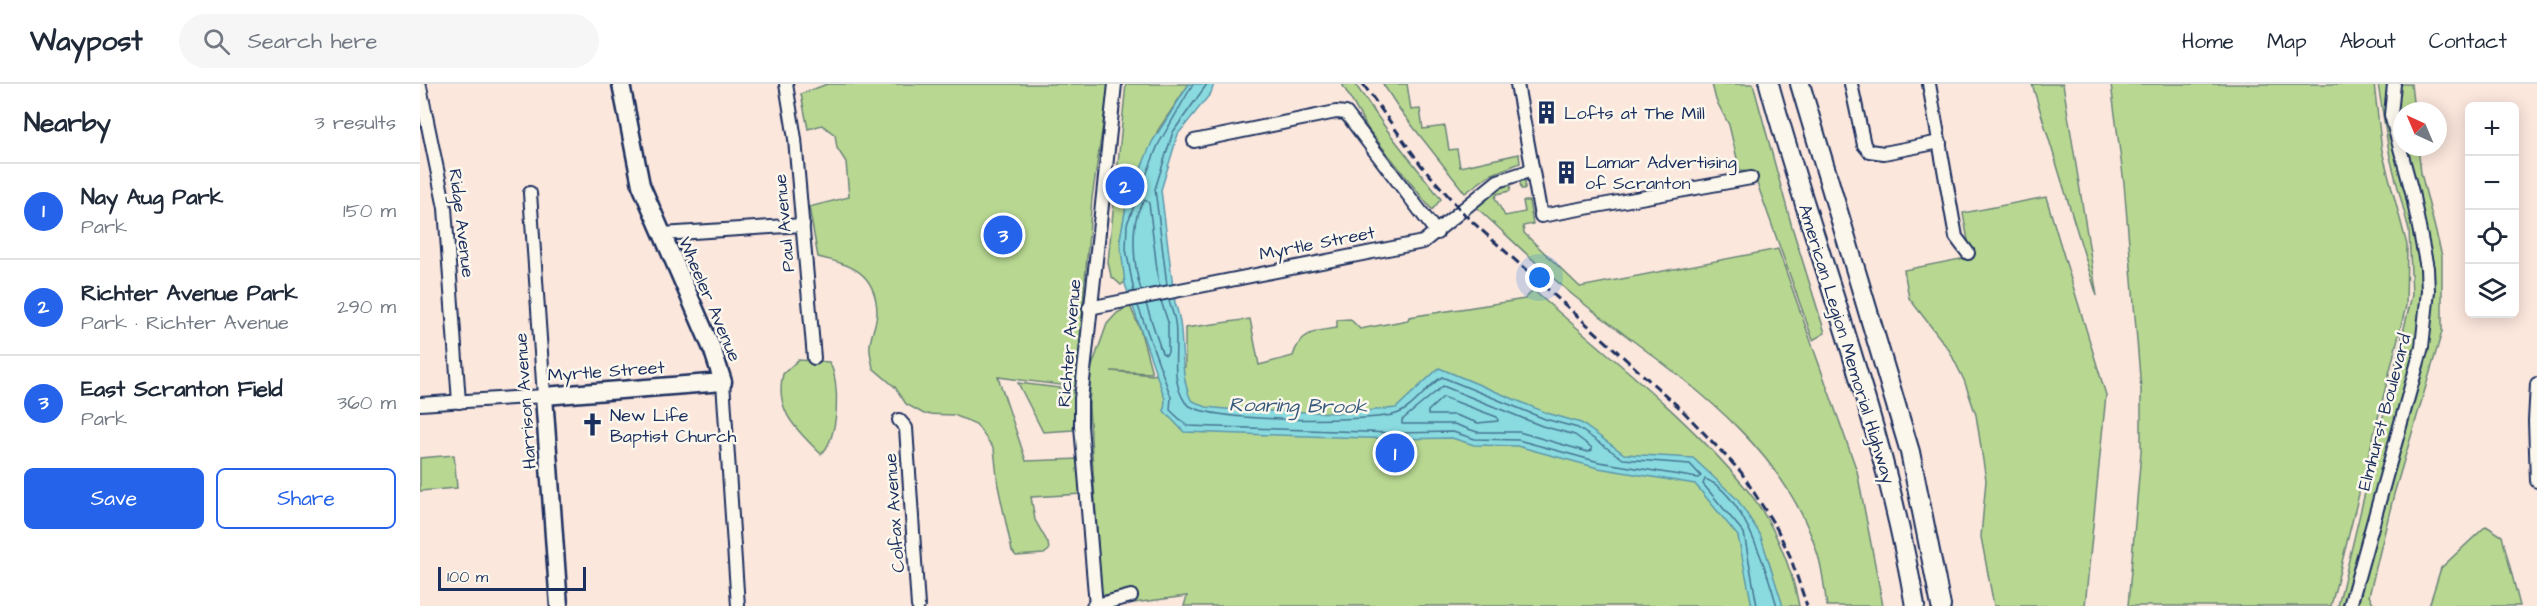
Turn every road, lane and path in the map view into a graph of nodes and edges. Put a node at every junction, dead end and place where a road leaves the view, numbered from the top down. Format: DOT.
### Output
graph roads {
  1 [pos="621,84"];
  2 [pos="786,84"];
  3 [pos="1115,84"];
  4 [pos="1516,84"];
  5 [pos="1769,84"];
  6 [pos="1800,84"];
  7 [pos="1851,84"];
  8 [pos="1929,84"];
  9 [pos="2394,84"];
  10 [pos="420,87"];
  11 [pos="1194,141"];
  12 [pos="1940,142"];
  13 [pos="1532,170"];
  14 [pos="1751,178"];
  15 [pos="530,193"];
  16 [pos="803,225"];
  17 [pos="662,234"];
  18 [pos="1437,234"];
  19 [pos="1968,253"];
  20 [pos="1089,308"];
  21 [pos="814,358"];
  22 [pos="723,382"];
  23 [pos="2537,384"];
  24 [pos="544,396"];
  25 [pos="459,402"];
  26 [pos="420,404"];
  27 [pos="899,420"];
  28 [pos="2537,481"];
  29 [pos="1131,597"];
  30 [pos="559,606"];
  31 [pos="738,606"];
  32 [pos="918,606"];
  33 [pos="1095,606"];
  34 [pos="1915,606"];
  35 [pos="1941,606"];
  36 [pos="2350,606"];
  1 -- 17 [label="main road, Wheeler Avenue"];
  2 -- 16 [label="street, Paul Avenue"];
  3 -- 20 [label="street, Richter Avenue"];
  4 -- 13 [label="street"];
  5 -- 34 [label="highway, American Legion Memorial Highway"];
  6 -- 35 [label="highway, American Legion Memorial Highway"];
  7 -- 12 [label="street"];
  8 -- 12 [label="street"];
  9 -- 36 [label="street, Elmhurst Boulevard"];
  10 -- 25 [label="street, Ridge Avenue"];
  11 -- 18 [label="street"];
  12 -- 19 [label="street"];
  13 -- 14 [label="street"];
  13 -- 18 [label="street, Myrtle Street"];
  15 -- 24 [label="street, Harrison Avenue"];
  16 -- 17 [label="street"];
  16 -- 21 [label="street, Paul Avenue"];
  17 -- 22 [label="main road, Wheeler Avenue"];
  18 -- 20 [label="street, Myrtle Street"];
  20 -- 33 [label="street, Richter Avenue"];
  22 -- 24 [label="main road, Myrtle Street"];
  22 -- 31 [label="street, Wheeler Avenue"];
  23 -- 28 [label="street"];
  24 -- 25 [label="street, Myrtle Street"];
  24 -- 30 [label="main road, Harrison Avenue"];
  25 -- 26 [label="street, Myrtle Street"];
  27 -- 32 [label="street, Colfax Avenue"];
  29 -- 33 [label="street"];
}
